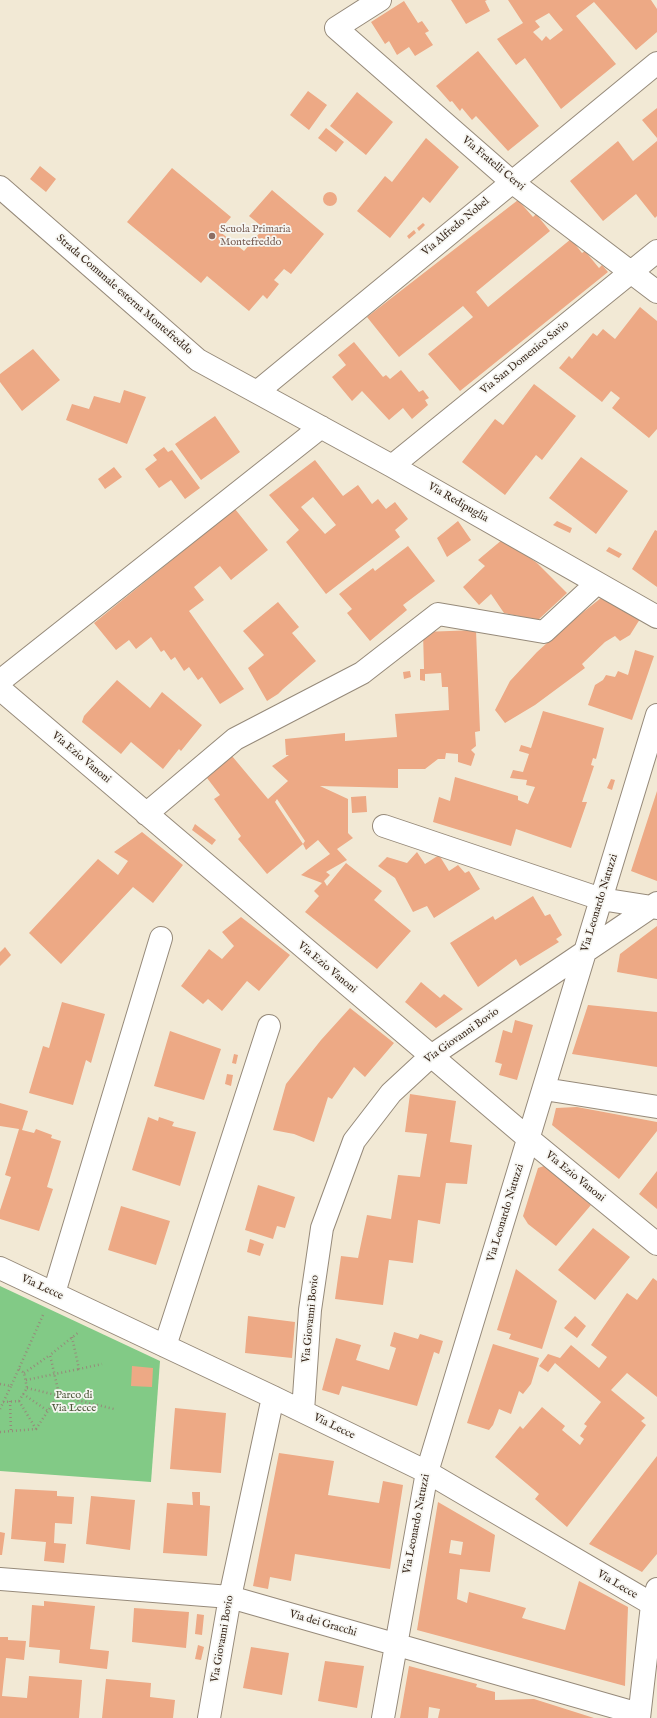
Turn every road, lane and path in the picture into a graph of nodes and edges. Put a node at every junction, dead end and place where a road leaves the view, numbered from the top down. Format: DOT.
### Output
graph roads {
  1 [pos="380,0"];
  2 [pos="657,63"];
  3 [pos="512,182"];
  4 [pos="0,187"];
  5 [pos="657,251"];
  6 [pos="631,272"];
  7 [pos="657,292"];
  8 [pos="257,392"];
  9 [pos="321,427"];
  10 [pos="392,466"];
  11 [pos="597,583"];
  12 [pos="657,617"];
  13 [pos="0,681"];
  14 [pos="0,689"];
  15 [pos="657,715"];
  16 [pos="146,814"];
  17 [pos="384,826"];
  18 [pos="601,899"];
  19 [pos="655,906"];
  20 [pos="161,938"];
  21 [pos="586,951"];
  22 [pos="269,1026"];
  23 [pos="431,1056"];
  24 [pos="544,1088"];
  25 [pos="657,1107"];
  26 [pos="529,1139"];
  27 [pos="657,1244"];
  28 [pos="0,1268"];
  29 [pos="54,1293"];
  30 [pos="44,1312"];
  31 [pos="81,1331"];
  32 [pos="72,1337"];
  33 [pos="165,1346"];
  34 [pos="50,1355"];
  35 [pos="102,1364"];
  36 [pos="19,1369"];
  37 [pos="79,1369"];
  38 [pos="24,1373"];
  39 [pos="26,1380"];
  40 [pos="0,1384"];
  41 [pos="11,1386"];
  42 [pos="27,1388"];
  43 [pos="23,1394"];
  44 [pos="59,1394"];
  45 [pos="273,1397"];
  46 [pos="10,1401"];
  47 [pos="19,1401"];
  48 [pos="3,1402"];
  49 [pos="0,1409"];
  50 [pos="114,1409"];
  51 [pos="48,1411"];
  52 [pos="303,1411"];
  53 [pos="36,1429"];
  54 [pos="11,1431"];
  55 [pos="0,1432"];
  56 [pos="427,1472"];
  57 [pos="0,1579"];
  58 [pos="230,1597"];
  59 [pos="655,1600"];
  60 [pos="395,1645"];
  61 [pos="639,1716"];
  62 [pos="209,1718"];
  63 [pos="383,1718"];
  1 -- 3 [label="street, Via Fratelli Cervi"];
  2 -- 3 [label="street, Via Alfredo Nobel"];
  3 -- 6 [label="street, Via Fratelli Cervi"];
  3 -- 8 [label="street, Via Alfredo Nobel"];
  4 -- 8 [label="street, Strada Comunale esterna Montefreddo"];
  5 -- 6 [label="street, Via San Domenico Savio"];
  6 -- 7 [label="street, Via Fratelli Cervi"];
  6 -- 10 [label="street, Via San Domenico Savio"];
  8 -- 9 [label="street, Via Redipuglia"];
  9 -- 10 [label="street, Via Redipuglia"];
  9 -- 13 [label="street"];
  10 -- 11 [label="street, Via Redipuglia"];
  11 -- 12 [label="street, Via Redipuglia"];
  11 -- 16 [label="street"];
  14 -- 16 [label="street, Via Ezio Vanoni"];
  15 -- 18 [label="street, Via Leonardo Natuzzi"];
  16 -- 23 [label="street, Via Ezio Vanoni"];
  17 -- 18 [label="street"];
  18 -- 19 [label="street"];
  18 -- 21 [label="street, Via Leonardo Natuzzi"];
  19 -- 21 [label="street, Via Giovanni Bovio"];
  20 -- 29 [label="street"];
  21 -- 23 [label="street, Via Giovanni Bovio"];
  21 -- 24 [label="street, Via Leonardo Natuzzi"];
  22 -- 33 [label="street"];
  23 -- 26 [label="street, Via Ezio Vanoni"];
  23 -- 52 [label="street, Via Giovanni Bovio"];
  24 -- 25 [label="street"];
  24 -- 26 [label="street, Via Leonardo Natuzzi"];
  26 -- 27 [label="street, Via Ezio Vanoni"];
  26 -- 56 [label="street, Via Leonardo Natuzzi"];
  28 -- 29 [label="street, Via Lecce"];
  29 -- 33 [label="street, Via Lecce"];
  30 -- 36 [label="path"];
  31 -- 32 [label="path"];
  32 -- 34 [label="path"];
  32 -- 37 [label="path"];
  33 -- 45 [label="street, Via Lecce"];
  34 -- 38 [label="path"];
  34 -- 44 [label="path"];
  35 -- 37 [label="path"];
  36 -- 38 [label="path"];
  36 -- 41 [label="path"];
  37 -- 39 [label="path"];
  38 -- 39 [label="path"];
  39 -- 42 [label="path"];
  40 -- 41 [label="path"];
  41 -- 48 [label="path"];
  42 -- 43 [label="path"];
  42 -- 44 [label="path"];
  43 -- 47 [label="path"];
  43 -- 51 [label="path"];
  44 -- 50 [label="path"];
  44 -- 51 [label="path"];
  45 -- 52 [label="street, Via Lecce"];
  45 -- 58 [label="street, Via Giovanni Bovio"];
  46 -- 47 [label="path"];
  46 -- 48 [label="path"];
  46 -- 54 [label="path"];
  47 -- 53 [label="path"];
  48 -- 49 [label="path"];
  51 -- 53 [label="path"];
  52 -- 56 [label="street, Via Lecce"];
  53 -- 54 [label="path"];
  54 -- 55 [label="path"];
  56 -- 59 [label="street, Via Lecce"];
  56 -- 60 [label="street, Via Leonardo Natuzzi"];
  57 -- 58 [label="street, Via dei Gracchi"];
  58 -- 60 [label="street, Via dei Gracchi"];
  58 -- 62 [label="street, Via Giovanni Bovio"];
  59 -- 61 [label="street"];
  60 -- 61 [label="street, Via dei Gracchi"];
  60 -- 63 [label="street, Via Leonardo Natuzzi"];
}
